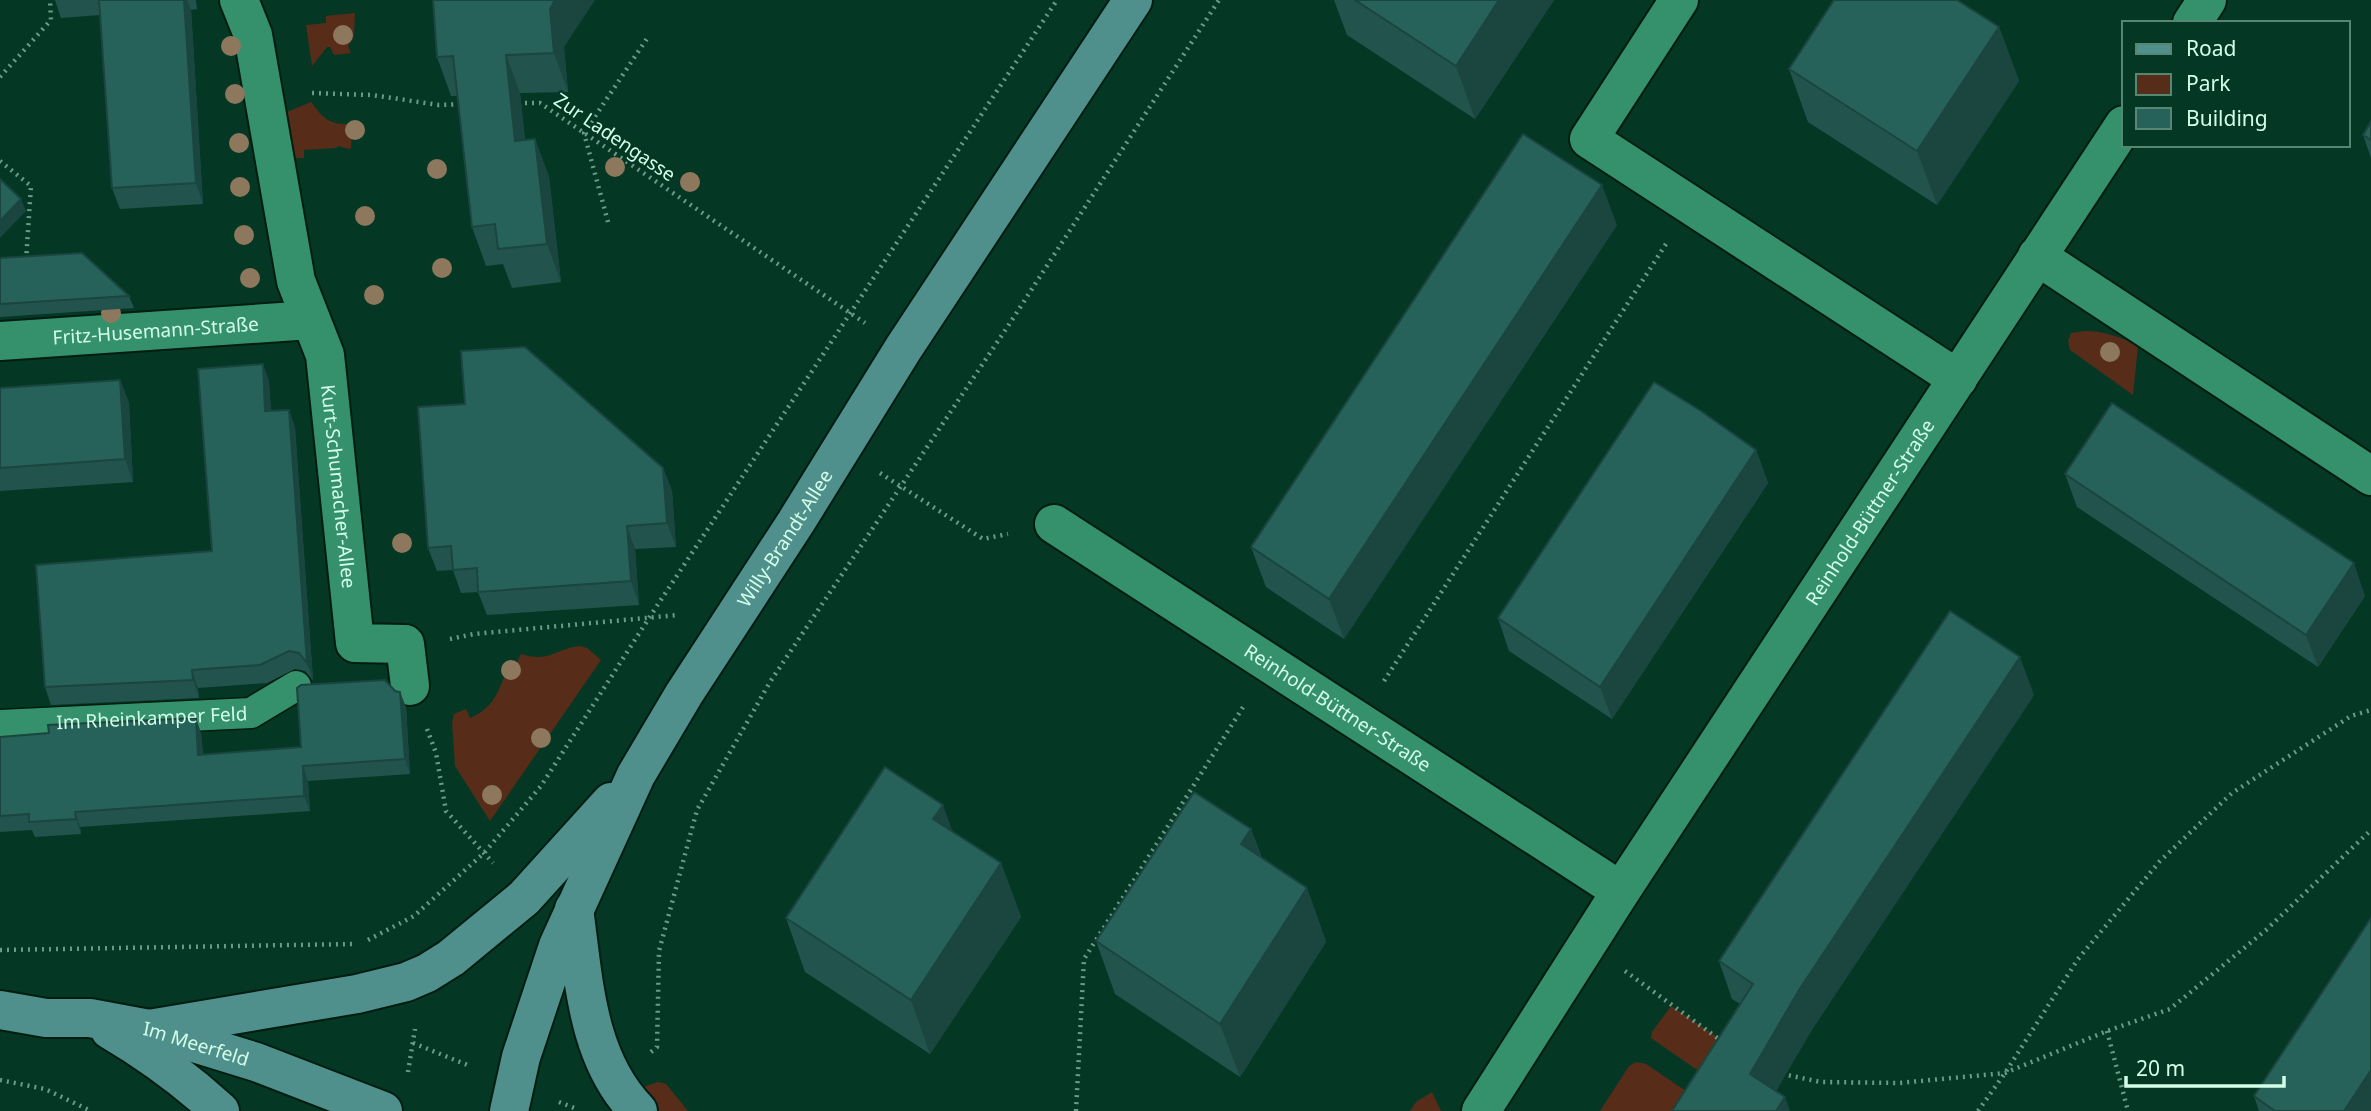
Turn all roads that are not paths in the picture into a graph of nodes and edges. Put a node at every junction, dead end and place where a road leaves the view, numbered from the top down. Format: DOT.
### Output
graph roads {
  1 [pos="239,0"];
  2 [pos="1133,0"];
  3 [pos="1679,0"];
  4 [pos="2207,0"];
  5 [pos="2193,21"];
  6 [pos="2122,128"];
  7 [pos="2037,256"];
  8 [pos="311,320"];
  9 [pos="0,341"];
  10 [pos="1958,379"];
  11 [pos="2371,476"];
  12 [pos="1054,524"];
  13 [pos="296,686"];
  14 [pos="410,686"];
  15 [pos="0,725"];
  16 [pos="636,775"];
  17 [pos="1620,891"];
  18 [pos="574,909"];
  19 [pos="0,1010"];
  20 [pos="90,1018"];
  21 [pos="149,1029"];
  22 [pos="220,1111"];
  23 [pos="383,1111"];
  24 [pos="509,1111"];
  25 [pos="638,1111"];
  26 [pos="1481,1111"];
  1 -- 8 [label="street, Kurt-Schumacher-Allee"];
  2 -- 16 [label="street, Willy-Brandt-Allee"];
  3 -- 10 [label="street"];
  4 -- 5 [label="street"];
  6 -- 7 [label="street, Reinhold-Büttner-Straße"];
  7 -- 10 [label="street, Reinhold-Büttner-Straße"];
  7 -- 11 [label="street"];
  8 -- 9 [label="street, Fritz-Husemann-Straße"];
  8 -- 14 [label="street, Kurt-Schumacher-Allee"];
  10 -- 17 [label="street, Reinhold-Büttner-Straße"];
  12 -- 17 [label="street, Reinhold-Büttner-Straße"];
  13 -- 15 [label="lane, Im Rheinkamper Feld"];
  16 -- 18 [label="street, Willy-Brandt-Allee"];
  16 -- 21 [label="street"];
  17 -- 26 [label="street, Reinhold-Büttner-Straße"];
  18 -- 24 [label="street, Willy-Brandt-Allee"];
  18 -- 25 [label="street"];
  19 -- 20 [label="street, Im Meerfeld"];
  20 -- 21 [label="street, Im Meerfeld"];
  20 -- 22 [label="street"];
  21 -- 23 [label="street, Im Meerfeld"];
}
